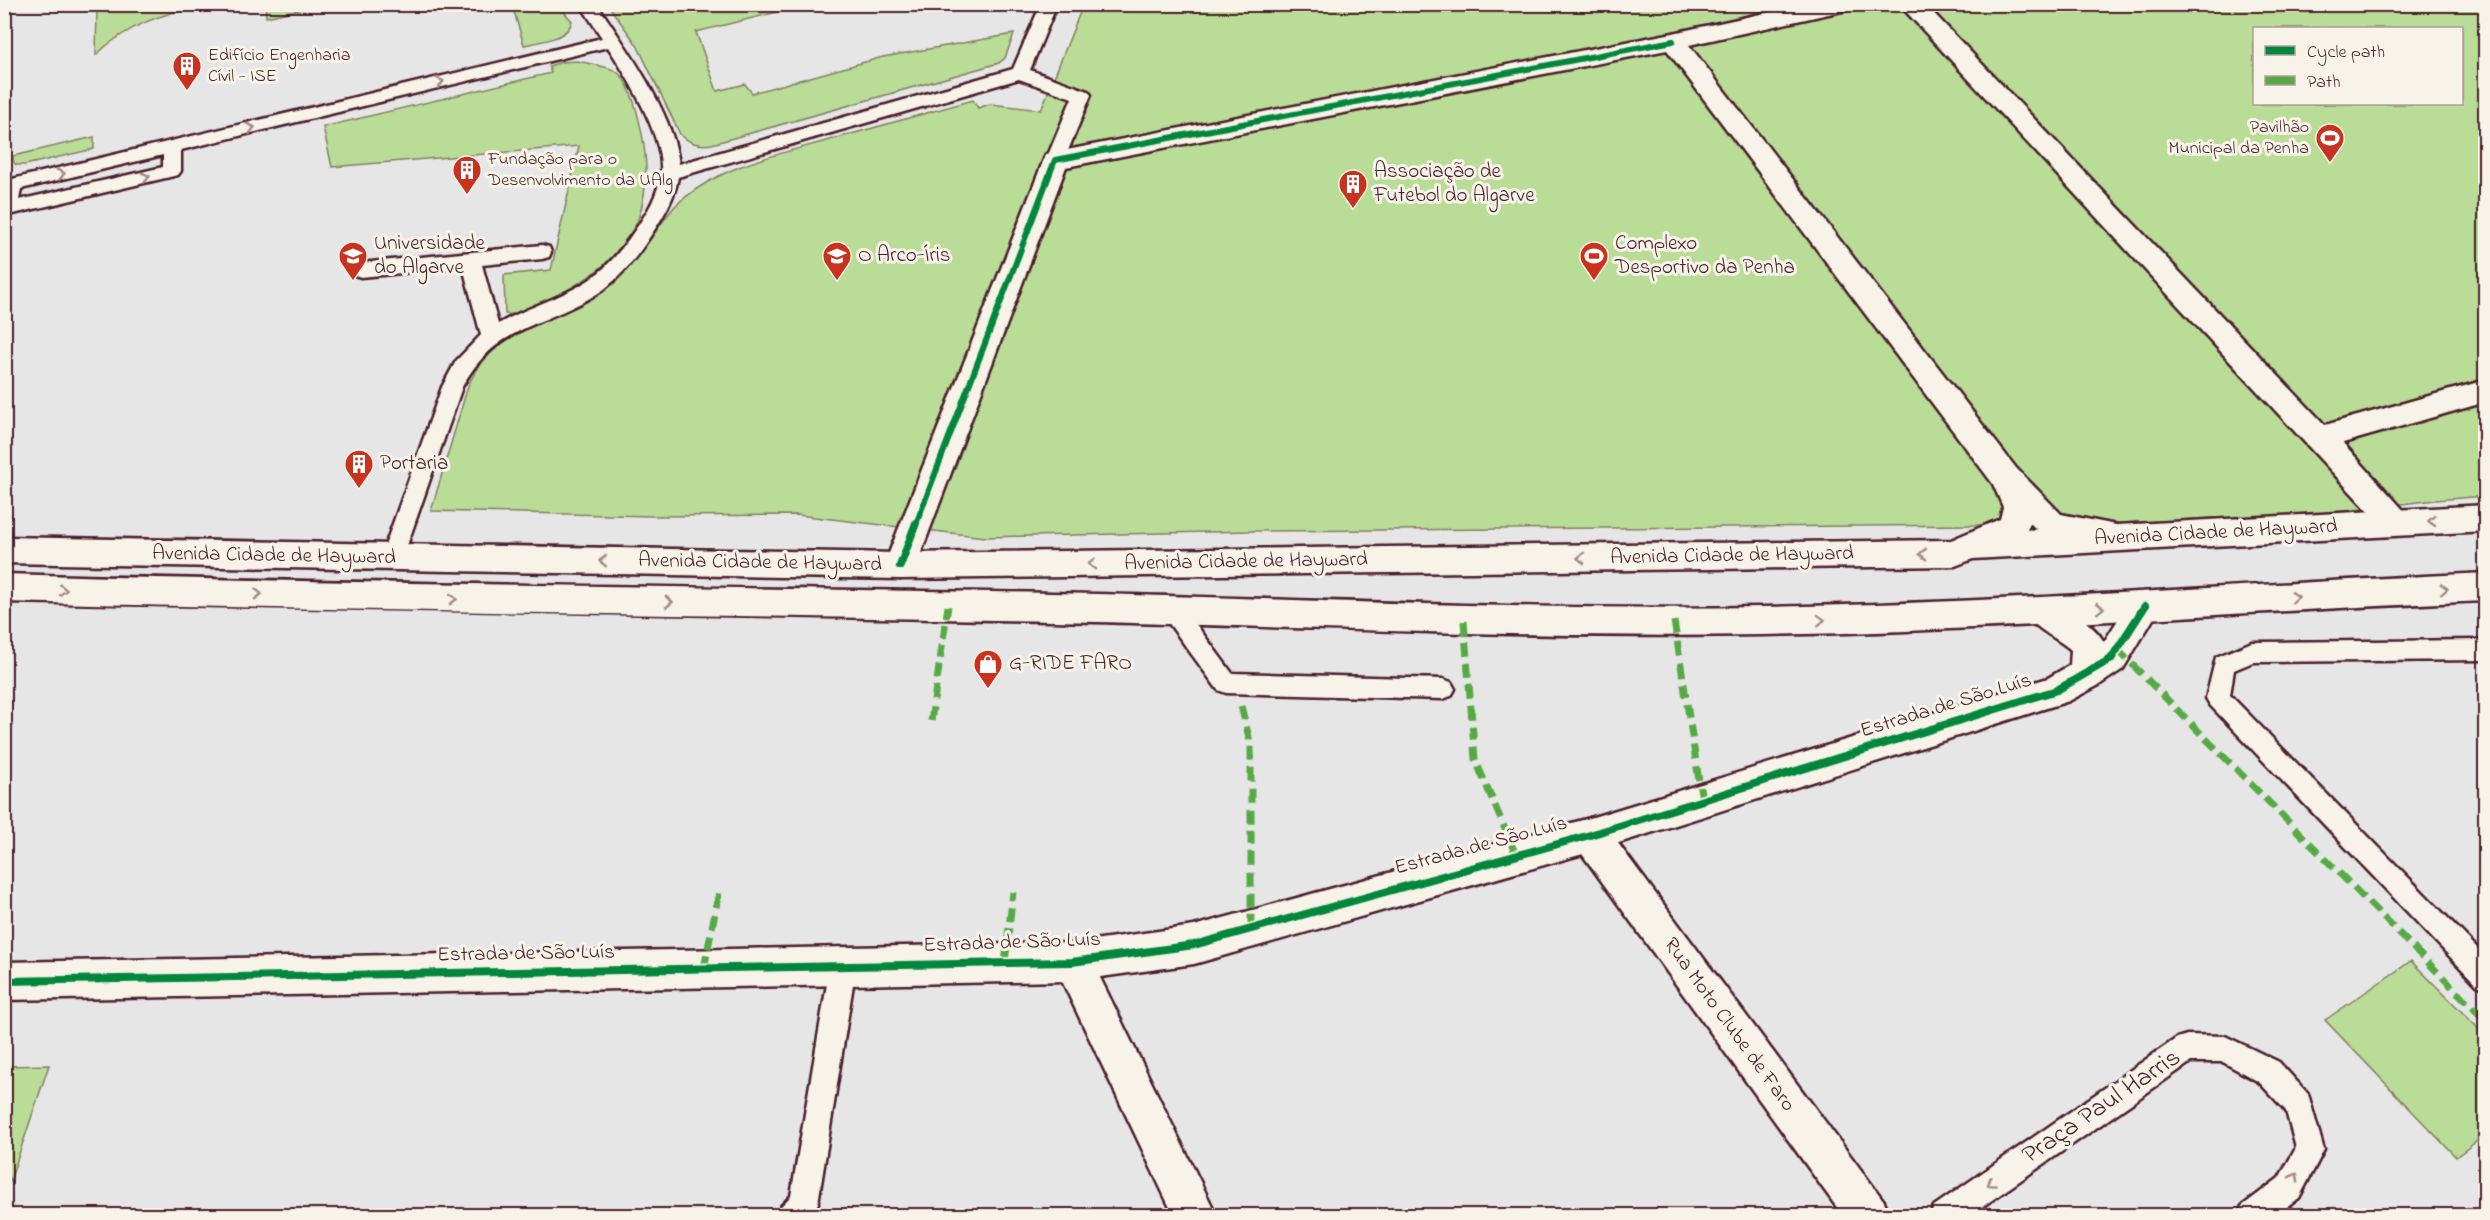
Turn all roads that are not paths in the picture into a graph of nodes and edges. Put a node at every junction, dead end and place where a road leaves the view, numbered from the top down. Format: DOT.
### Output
graph roads {
  1 [pos="588,4"];
  2 [pos="1049,4"];
  3 [pos="1842,4"];
  4 [pos="1911,4"];
  5 [pos="614,40"];
  6 [pos="1673,41"];
  7 [pos="1020,73"];
  8 [pos="1055,160"];
  9 [pos="670,173"];
  10 [pos="8,187"];
  11 [pos="542,252"];
  12 [pos="471,259"];
  13 [pos="361,270"];
  14 [pos="491,336"];
  15 [pos="2486,390"];
  16 [pos="2320,438"];
  17 [pos="2005,477"];
  18 [pos="2486,518"];
  19 [pos="2396,523"];
  20 [pos="2126,538"];
  21 [pos="1969,546"];
  22 [pos="4,550"];
  23 [pos="392,557"];
  24 [pos="900,566"];
  25 [pos="2486,587"];
  26 [pos="4,588"];
  27 [pos="2145,606"];
  28 [pos="1173,611"];
  29 [pos="2042,612"];
  30 [pos="2486,650"];
  31 [pos="2087,675"];
  32 [pos="1443,689"];
  33 [pos="1590,835"];
  34 [pos="1072,962"];
  35 [pos="843,966"];
  36 [pos="2486,975"];
  37 [pos="4,981"];
  38 [pos="791,1215"];
  39 [pos="1196,1215"];
  40 [pos="1869,1215"];
  41 [pos="1944,1215"];
  42 [pos="2252,1215"];
  1 -- 5 [label="lane"];
  2 -- 7 [label="lane"];
  3 -- 6 [label="street"];
  4 -- 16 [label="street"];
  5 -- 9 [label="lane"];
  10 -- 5 [label="lane, one-way"];
  6 -- 8 [label="street"];
  6 -- 17 [label="street"];
  7 -- 8 [label="lane"];
  7 -- 9 [label="lane"];
  8 -- 24 [label="street"];
  9 -- 14 [label="lane"];
  11 -- 12 [label="lane"];
  12 -- 13 [label="lane"];
  12 -- 14 [label="lane"];
  14 -- 23 [label="lane"];
  15 -- 16 [label="street"];
  16 -- 19 [label="street"];
  17 -- 20 [label="street"];
  17 -- 21 [label="street"];
  18 -- 19 [label="street, Avenida Cidade de Hayward, one-way"];
  19 -- 20 [label="street, Avenida Cidade de Hayward"];
  20 -- 21 [label="street, Avenida Cidade de Hayward"];
  21 -- 24 [label="street, Avenida Cidade de Hayward, one-way"];
  22 -- 23 [label="street, Avenida Cidade de Hayward"];
  24 -- 23 [label="street, Avenida Cidade de Hayward, one-way"];
  27 -- 25 [label="street, Avenida Cidade de Hayward, one-way"];
  26 -- 28 [label="street, Avenida Cidade de Hayward, one-way"];
  29 -- 27 [label="street, Avenida Cidade de Hayward, one-way"];
  27 -- 31 [label="street, Estrada de São Luís"];
  28 -- 29 [label="street, Avenida Cidade de Hayward, one-way"];
  28 -- 32 [label="lane"];
  29 -- 31 [label="street"];
  30 -- 36 [label="lane"];
  31 -- 33 [label="street, Estrada de São Luís"];
  33 -- 34 [label="street, Estrada de São Luís"];
  33 -- 40 [label="street, Rua Moto Clube de Faro"];
  34 -- 35 [label="street, Estrada de São Luís"];
  34 -- 39 [label="street"];
  35 -- 37 [label="street, Estrada de São Luís"];
  35 -- 38 [label="lane"];
  42 -- 41 [label="lane, Praça Paul Harris, one-way"];
}
